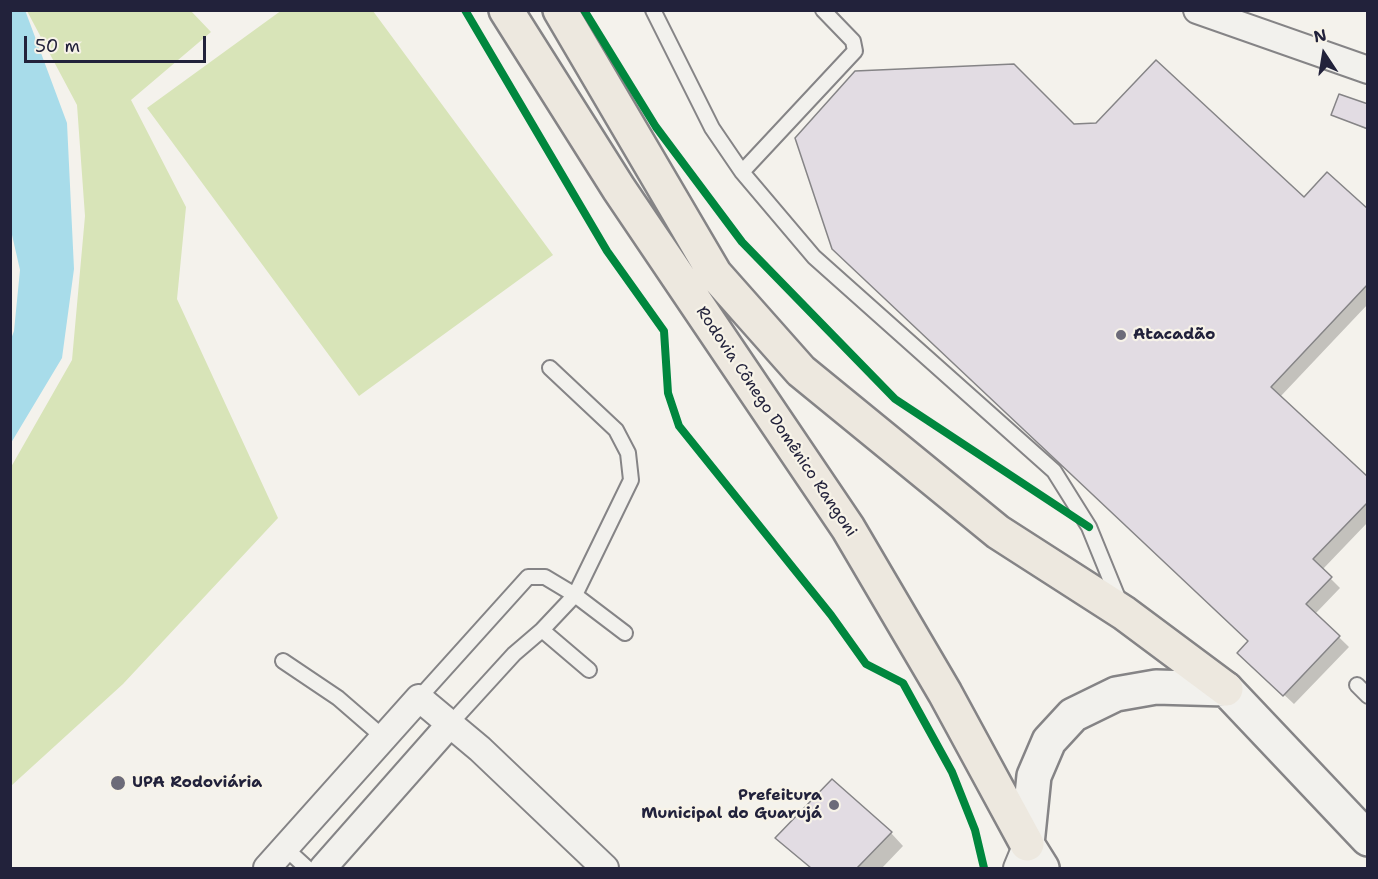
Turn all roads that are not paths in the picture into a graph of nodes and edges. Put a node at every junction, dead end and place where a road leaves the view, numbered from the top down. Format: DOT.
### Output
graph roads {
  1 [pos="506,10"];
  2 [pos="560,10"];
  3 [pos="653,10"];
  4 [pos="823,10"];
  5 [pos="1197,10"];
  6 [pos="1368,70"];
  7 [pos="742,172"];
  8 [pos="550,368"];
  9 [pos="574,595"];
  10 [pos="1124,613"];
  11 [pos="542,630"];
  12 [pos="625,633"];
  13 [pos="283,661"];
  14 [pos="589,670"];
  15 [pos="1357,685"];
  16 [pos="1226,689"];
  17 [pos="1368,696"];
  18 [pos="419,698"];
  19 [pos="451,723"];
  20 [pos="383,737"];
  21 [pos="1368,839"];
  22 [pos="284,847"];
  23 [pos="1029,860"];
  24 [pos="267,868"];
  25 [pos="307,868"];
  26 [pos="323,868"];
  27 [pos="605,868"];
  1 -- 23 [label="highway, Rodovia Cônego Domênico Rangoni"];
  2 -- 10 [label="highway"];
  3 -- 7 [label="lane"];
  4 -- 7 [label="lane"];
  5 -- 6 [label="street"];
  7 -- 10 [label="lane"];
  8 -- 9 [label="lane"];
  9 -- 11 [label="lane"];
  9 -- 12 [label="lane"];
  9 -- 18 [label="lane"];
  10 -- 16 [label="highway"];
  11 -- 14 [label="lane"];
  11 -- 19 [label="lane"];
  13 -- 20 [label="lane"];
  15 -- 17 [label="lane"];
  16 -- 21 [label="main road"];
  16 -- 23 [label="main road"];
  18 -- 19 [label="street"];
  18 -- 20 [label="street"];
  19 -- 26 [label="street"];
  19 -- 27 [label="street"];
  20 -- 22 [label="street"];
  22 -- 24 [label="street"];
  22 -- 25 [label="lane"];
}
